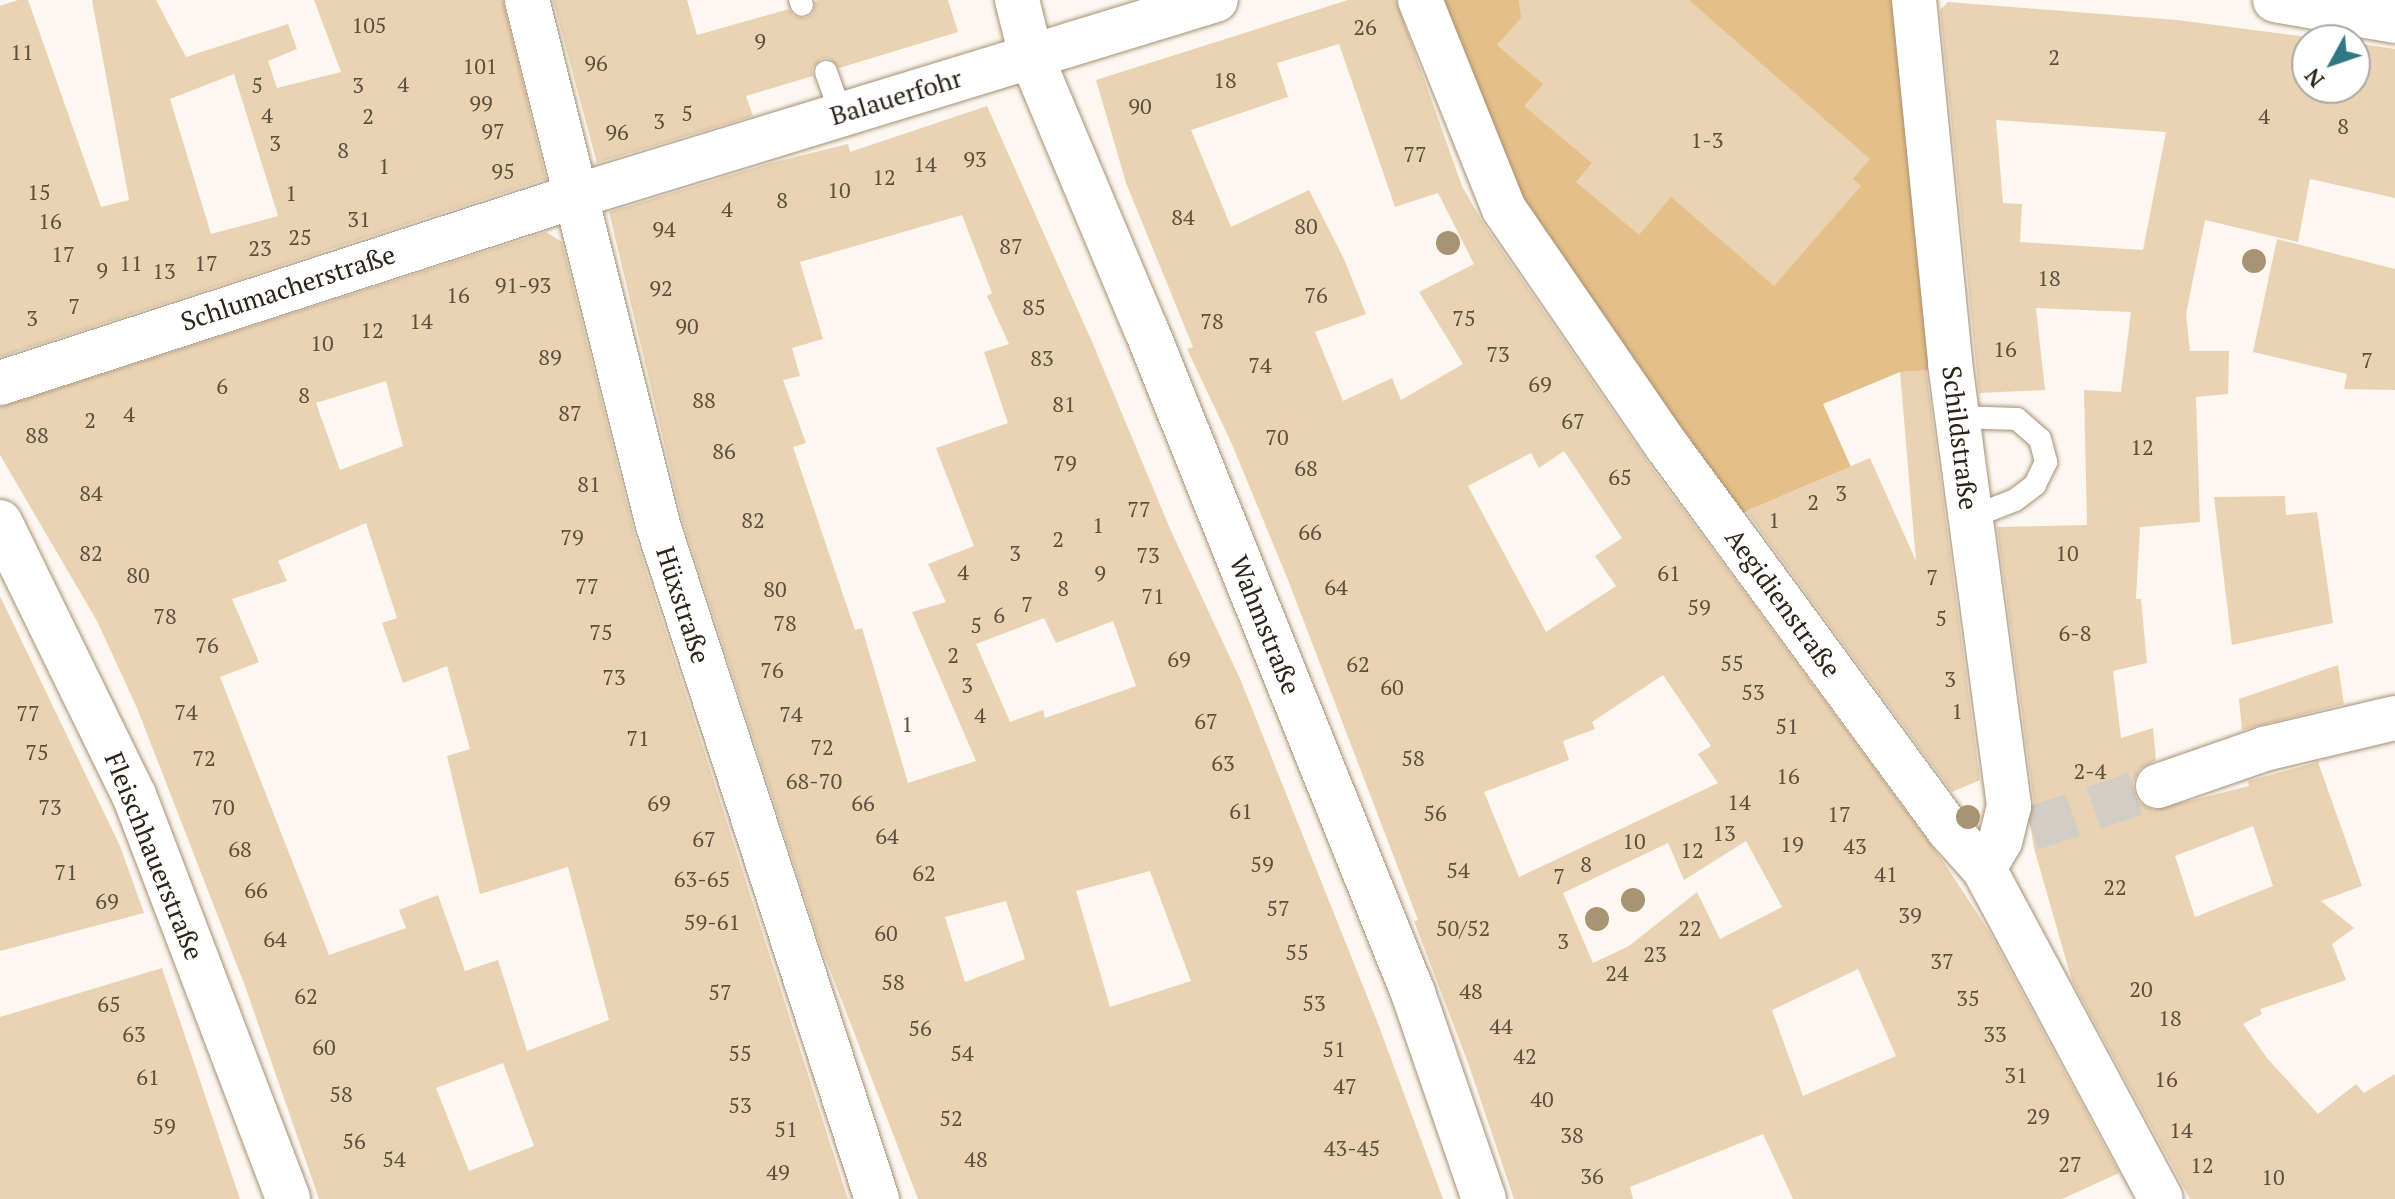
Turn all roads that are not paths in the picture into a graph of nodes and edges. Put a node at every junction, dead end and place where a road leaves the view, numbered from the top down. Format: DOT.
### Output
graph roads {
  1 [pos="527,0"];
  2 [pos="1017,0"];
  3 [pos="1216,0"];
  4 [pos="1420,0"];
  5 [pos="1914,0"];
  6 [pos="2275,0"];
  7 [pos="2395,21"];
  8 [pos="1031,56"];
  9 [pos="826,72"];
  10 [pos="841,114"];
  11 [pos="576,196"];
  12 [pos="0,383"];
  13 [pos="1957,417"];
  14 [pos="1970,518"];
  15 [pos="0,522"];
  16 [pos="2395,718"];
  17 [pos="2158,786"];
  18 [pos="2005,846"];
  19 [pos="2159,1197"];
  20 [pos="288,1199"];
  21 [pos="877,1199"];
  22 [pos="1484,1199"];
  1 -- 11 [label="street, Hüxstraße"];
  2 -- 8 [label="street, Wahmstraße"];
  3 -- 8 [label="street, Balauerfohr"];
  4 -- 18 [label="street, Aegidienstraße"];
  5 -- 13 [label="street, Schildstraße"];
  6 -- 7 [label="street"];
  8 -- 10 [label="street, Balauerfohr"];
  8 -- 22 [label="street, Wahmstraße"];
  9 -- 10 [label="lane"];
  10 -- 11 [label="street, Balauerfohr"];
  11 -- 12 [label="street, Schlumacherstraße"];
  11 -- 21 [label="street, Hüxstraße"];
  13 -- 14 [label="street, Schildstraße"];
  13 -- 14 [label="lane"];
  14 -- 18 [label="street, Schildstraße"];
  15 -- 20 [label="street, Fleischhauerstraße"];
  16 -- 17 [label="street"];
  18 -- 19 [label="street, Aegidienstraße"];
}
